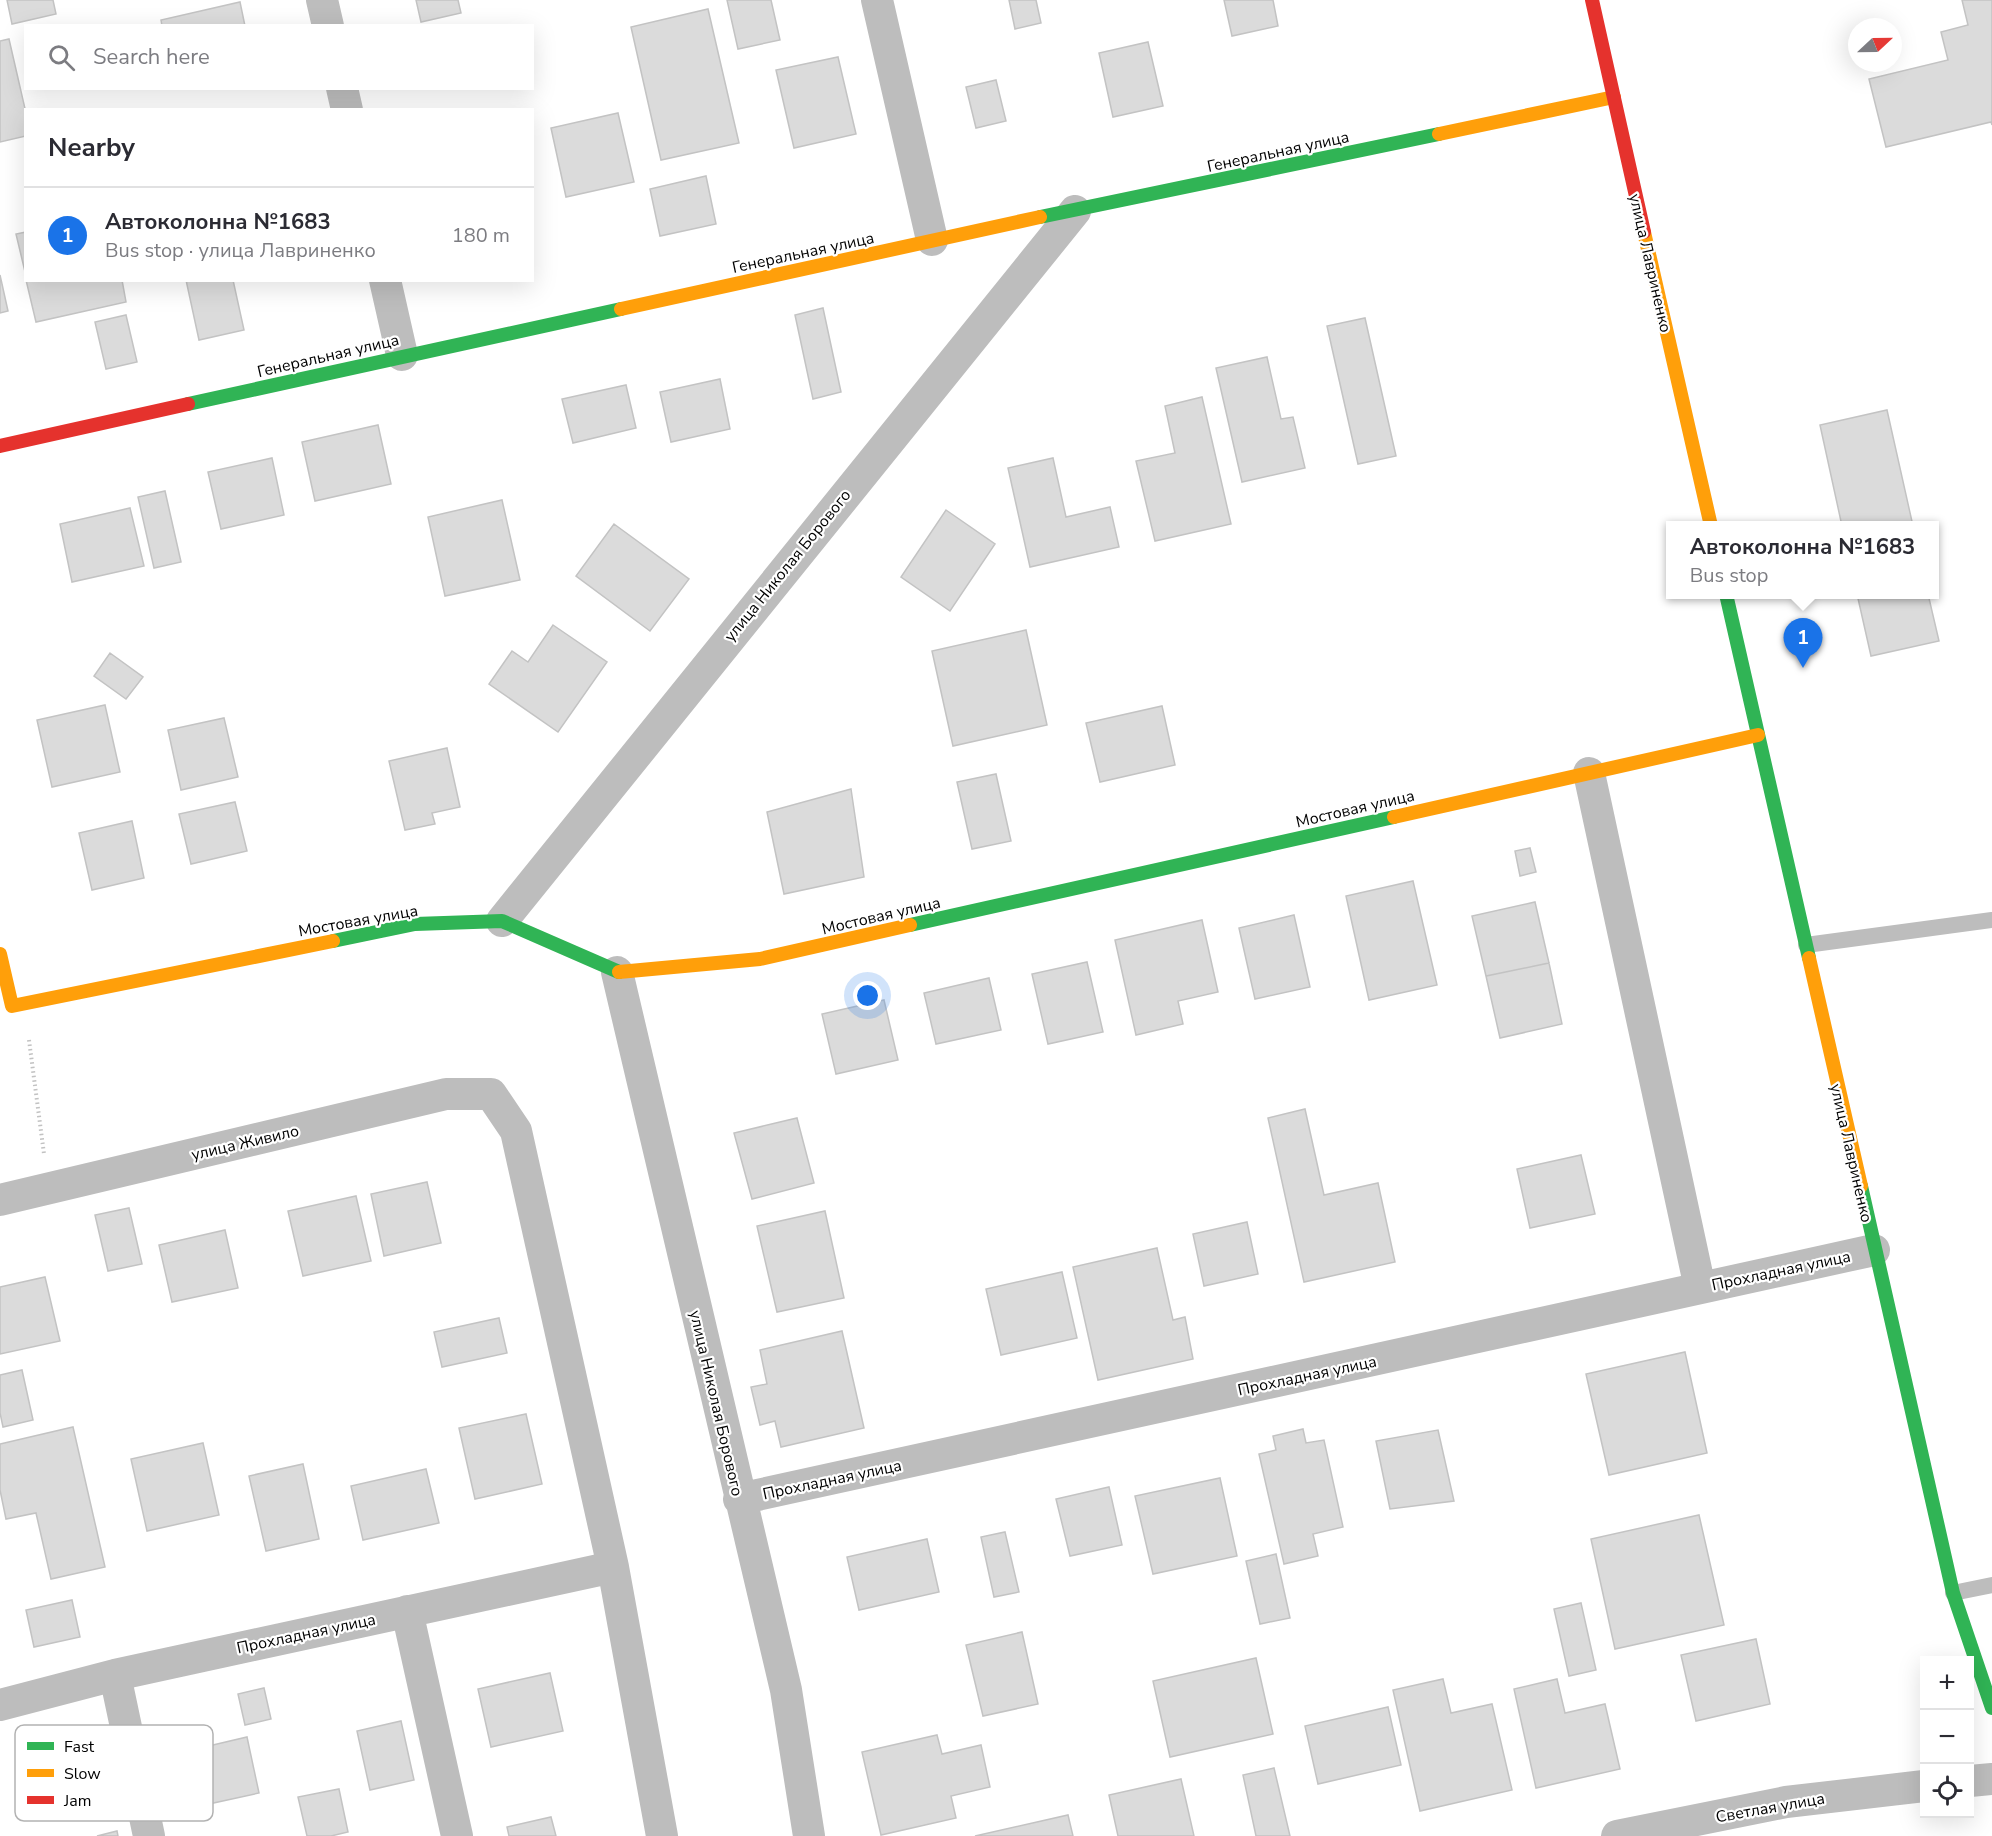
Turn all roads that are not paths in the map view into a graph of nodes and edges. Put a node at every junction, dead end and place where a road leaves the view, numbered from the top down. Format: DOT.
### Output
graph roads {
  1 [pos="322,0"];
  2 [pos="877,0"];
  3 [pos="1592,0"];
  4 [pos="328,24"];
  5 [pos="342,90"];
  6 [pos="1614,97"];
  7 [pos="347,108"];
  8 [pos="1075,211"];
  9 [pos="932,240"];
  10 [pos="386,282"];
  11 [pos="402,355"];
  12 [pos="0,446"];
  13 [pos="1710,521"];
  14 [pos="1727,599"];
  15 [pos="1758,735"];
  16 [pos="1590,773"];
  17 [pos="1992,920"];
  18 [pos="502,921"];
  19 [pos="1806,945"];
  20 [pos="0,954"];
  21 [pos="616,972"];
  22 [pos="0,1200"];
  23 [pos="1874,1250"];
  24 [pos="1700,1288"];
  25 [pos="739,1499"];
  26 [pos="613,1568"];
  27 [pos="1992,1585"];
  28 [pos="1953,1593"];
  29 [pos="407,1611"];
  30 [pos="115,1676"];
  31 [pos="0,1705"];
  32 [pos="1992,1708"];
  33 [pos="125,1725"];
  34 [pos="1992,1779"];
  35 [pos="1974,1781"];
  36 [pos="1920,1786"];
  37 [pos="146,1821"];
  38 [pos="149,1836"];
  39 [pos="457,1836"];
  40 [pos="662,1836"];
  41 [pos="810,1836"];
  42 [pos="1617,1836"];
  1 -- 4 [label="street"];
  2 -- 9 [label="street"];
  3 -- 6 [label="street, улица Лавриненко"];
  5 -- 7 [label="street"];
  6 -- 8 [label="street, Генеральная улица"];
  6 -- 13 [label="street, улица Лавриненко"];
  8 -- 9 [label="street, Генеральная улица"];
  8 -- 18 [label="street, улица Николая Борового"];
  9 -- 11 [label="street, Генеральная улица"];
  10 -- 11 [label="street"];
  11 -- 12 [label="street, Генеральная улица"];
  14 -- 15 [label="street, улица Лавриненко"];
  15 -- 16 [label="street, Мостовая улица"];
  15 -- 19 [label="street, улица Лавриненко"];
  16 -- 21 [label="street, Мостовая улица"];
  16 -- 24 [label="street"];
  17 -- 19 [label="lane"];
  18 -- 20 [label="street, Мостовая улица"];
  18 -- 21 [label="street, Мостовая улица"];
  19 -- 23 [label="street, улица Лавриненко"];
  21 -- 25 [label="street, улица Николая Борового"];
  22 -- 26 [label="street, улица Живило"];
  23 -- 24 [label="street, Прохладная улица"];
  23 -- 28 [label="street, улица Лавриненко"];
  24 -- 25 [label="street, Прохладная улица"];
  25 -- 41 [label="street, улица Николая Борового"];
  26 -- 29 [label="street, Прохладная улица"];
  26 -- 40 [label="street"];
  27 -- 28 [label="lane"];
  28 -- 32 [label="street, улица Лавриненко"];
  29 -- 30 [label="street, Прохладная улица"];
  29 -- 39 [label="street"];
  30 -- 31 [label="street, Прохладная улица"];
  30 -- 33 [label="street"];
  34 -- 35 [label="street"];
  36 -- 42 [label="street, Светлая улица"];
  37 -- 38 [label="street"];
}
